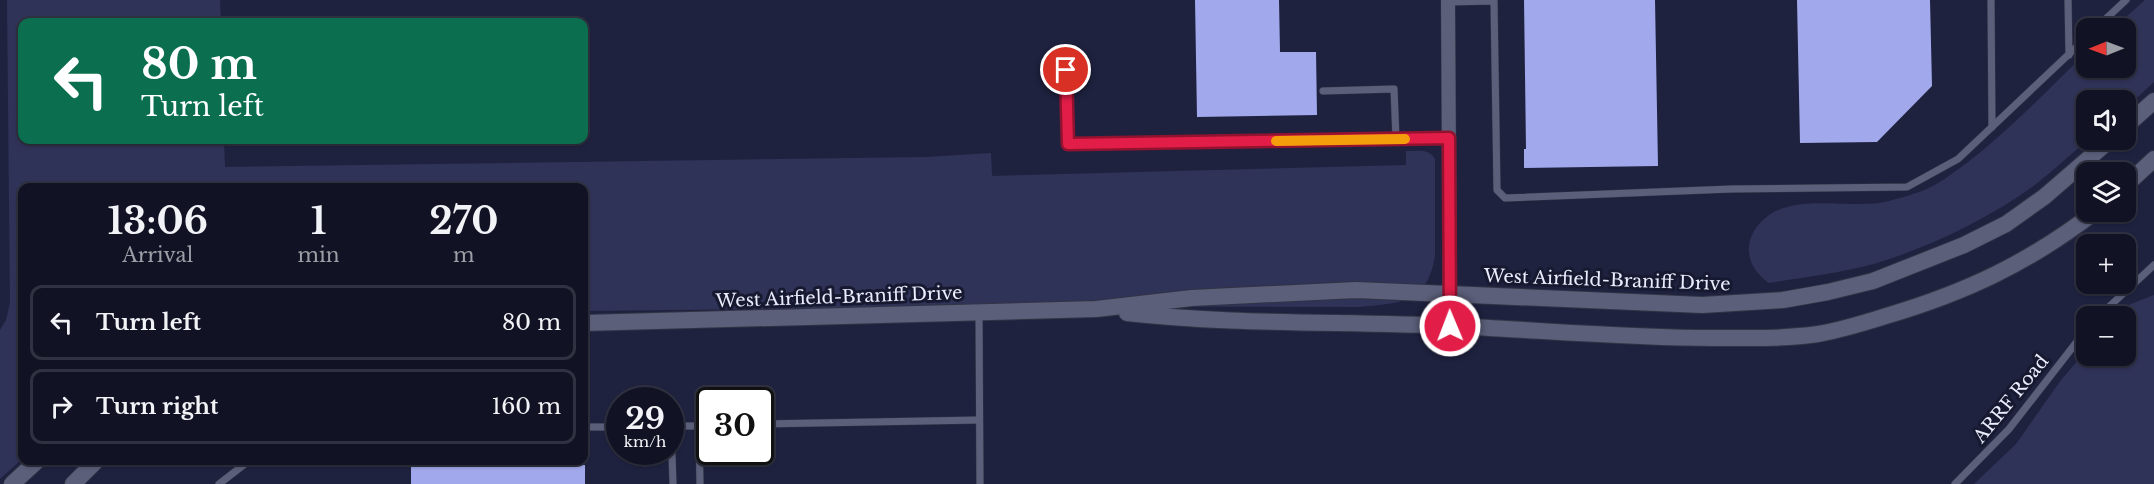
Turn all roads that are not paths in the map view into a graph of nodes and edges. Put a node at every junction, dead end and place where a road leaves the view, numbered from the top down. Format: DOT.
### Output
graph roads {
  1 [pos="1494,0"];
  2 [pos="1991,0"];
  3 [pos="2068,0"];
  4 [pos="2126,0"];
  5 [pos="1448,1"];
  6 [pos="2107,18"];
  7 [pos="2076,48"];
  8 [pos="2069,55"];
  9 [pos="1066,70"];
  10 [pos="1323,91"];
  11 [pos="2154,101"];
  12 [pos="2136,117"];
  13 [pos="1992,127"];
  14 [pos="1449,138"];
  15 [pos="1396,139"];
  16 [pos="2098,150"];
  17 [pos="2154,159"];
  18 [pos="2136,176"];
  19 [pos="2082,222"];
  20 [pos="2154,265"];
  21 [pos="1450,294"];
  22 [pos="2110,306"];
  23 [pos="1096,309"];
  24 [pos="979,313"];
  25 [pos="588,323"];
  26 [pos="1450,326"];
  27 [pos="2076,343"];
  28 [pos="979,420"];
  29 [pos="774,424"];
  30 [pos="588,427"];
  31 [pos="606,427"];
  32 [pos="33,465"];
  33 [pos="92,465"];
  34 [pos="244,465"];
  35 [pos="672,465"];
  36 [pos="700,465"];
  37 [pos="12,484"];
  38 [pos="73,484"];
  39 [pos="219,484"];
  40 [pos="673,484"];
  41 [pos="700,484"];
  42 [pos="980,484"];
  43 [pos="1955,484"];
  1 -- 5 [label="lane"];
  1 -- 13 [label="lane"];
  2 -- 13 [label="lane"];
  3 -- 8 [label="lane"];
  4 -- 6 [label="lane"];
  5 -- 14 [label="street"];
  7 -- 8 [label="lane"];
  8 -- 13 [label="lane"];
  9 -- 15 [label="lane"];
  10 -- 15 [label="lane"];
  11 -- 12 [label="street"];
  14 -- 15 [label="lane"];
  14 -- 21 [label="street"];
  16 -- 21 [label="street, West Airfield-Braniff Drive"];
  17 -- 18 [label="street"];
  19 -- 26 [label="street, West Airfield-Braniff Drive"];
  20 -- 22 [label="lane"];
  21 -- 23 [label="street, West Airfield-Braniff Drive"];
  21 -- 26 [label="street"];
  23 -- 24 [label="street, West Airfield-Braniff Drive"];
  23 -- 26 [label="street, West Airfield-Braniff Drive"];
  24 -- 25 [label="street, West Airfield-Braniff Drive"];
  24 -- 28 [label="lane"];
  27 -- 43 [label="lane, ARRF Road"];
  28 -- 29 [label="lane"];
  28 -- 42 [label="lane"];
  30 -- 31 [label="lane"];
  32 -- 37 [label="street"];
  33 -- 38 [label="street"];
  34 -- 39 [label="lane"];
  35 -- 40 [label="lane"];
  36 -- 41 [label="lane"];
}
